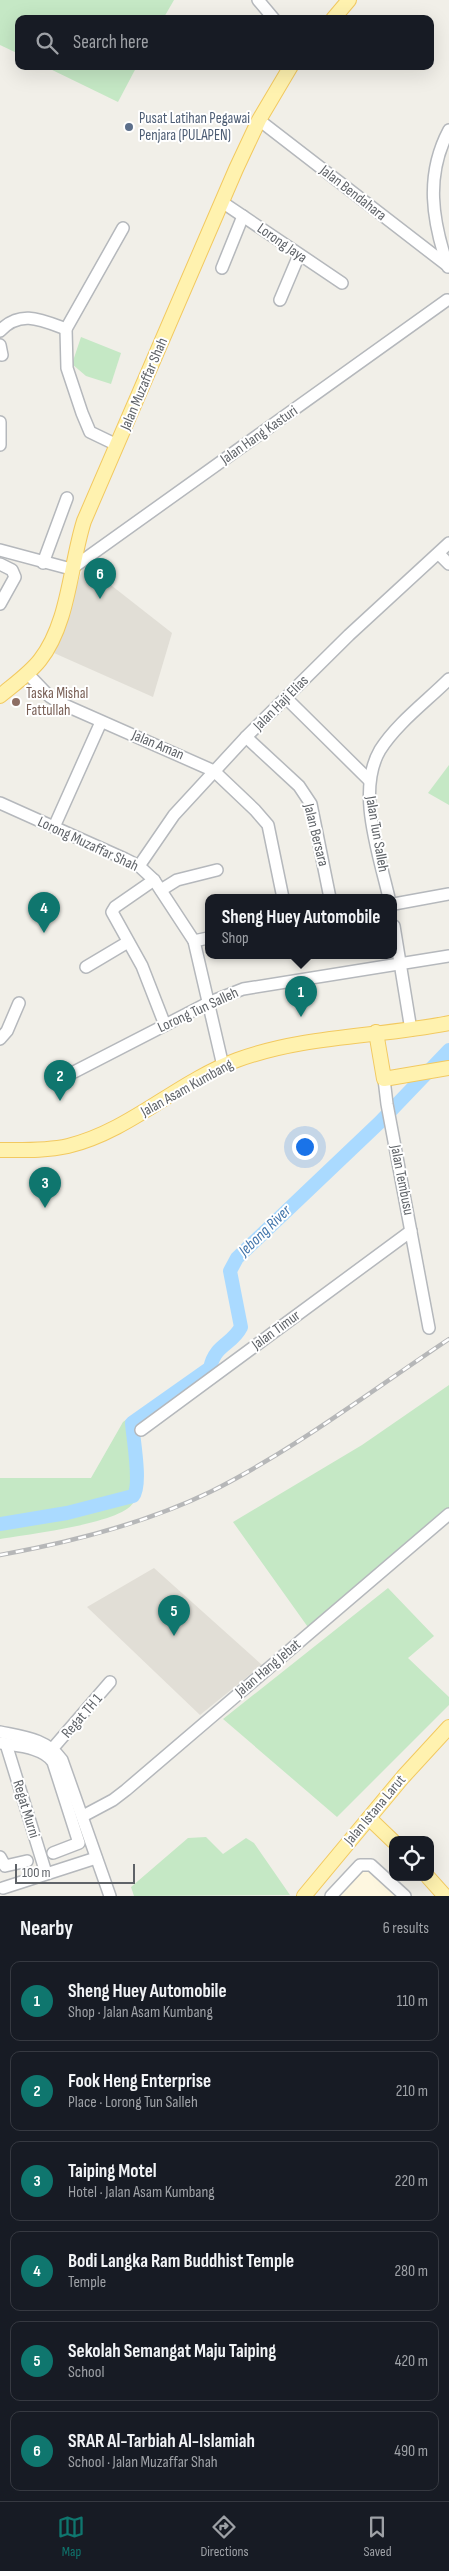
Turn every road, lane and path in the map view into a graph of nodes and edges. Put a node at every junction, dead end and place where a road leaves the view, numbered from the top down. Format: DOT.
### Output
graph roads {
  1 [pos="258,0"];
  2 [pos="350,0"];
  3 [pos="271,15"];
  4 [pos="337,15"];
  5 [pos="289,70"];
  6 [pos="259,120"];
  7 [pos="449,130"];
  8 [pos="222,202"];
  9 [pos="243,216"];
  10 [pos="122,228"];
  11 [pos="299,255"];
  12 [pos="448,267"];
  13 [pos="222,268"];
  14 [pos="342,283"];
  15 [pos="448,299"];
  16 [pos="280,300"];
  17 [pos="66,329"];
  18 [pos="0,331"];
  19 [pos="0,422"];
  20 [pos="0,445"];
  21 [pos="117,445"];
  22 [pos="67,498"];
  23 [pos="449,543"];
  24 [pos="0,550"];
  25 [pos="439,554"];
  26 [pos="43,563"];
  27 [pos="0,564"];
  28 [pos="449,564"];
  29 [pos="71,569"];
  30 [pos="0,604"];
  31 [pos="27,673"];
  32 [pos="449,679"];
  33 [pos="0,696"];
  34 [pos="286,698"];
  35 [pos="101,722"];
  36 [pos="246,737"];
  37 [pos="214,771"];
  38 [pos="369,780"];
  39 [pos="0,802"];
  40 [pos="54,827"];
  41 [pos="139,866"];
  42 [pos="217,870"];
  43 [pos="157,885"];
  44 [pos="283,894"];
  45 [pos="329,894"];
  46 [pos="388,894"];
  47 [pos="444,895"];
  48 [pos="397,903"];
  49 [pos="205,939"];
  50 [pos="194,941"];
  51 [pos="128,942"];
  52 [pos="397,944"];
  53 [pos="449,956"];
  54 [pos="400,963"];
  55 [pos="86,967"];
  56 [pos="210,1002"];
  57 [pos="19,1003"];
  58 [pos="449,1014"];
  59 [pos="449,1023"];
  60 [pos="165,1025"];
  61 [pos="411,1025"];
  62 [pos="376,1032"];
  63 [pos="0,1039"];
  64 [pos="223,1066"];
  65 [pos="446,1069"];
  66 [pos="74,1072"];
  67 [pos="384,1079"];
  68 [pos="0,1150"];
  69 [pos="411,1231"];
  70 [pos="429,1328"];
  71 [pos="141,1430"];
  72 [pos="449,1514"];
  73 [pos="110,1682"];
  74 [pos="449,1727"];
  75 [pos="0,1732"];
  76 [pos="3,1744"];
  77 [pos="53,1748"];
  78 [pos="83,1816"];
  79 [pos="369,1818"];
  80 [pos="389,1837"];
  81 [pos="53,1853"];
  82 [pos="0,1857"];
  83 [pos="96,1858"];
  84 [pos="27,1861"];
  85 [pos="46,1873"];
  86 [pos="432,1881"];
  87 [pos="3,1888"];
  88 [pos="110,1896"];
  89 [pos="304,1896"];
  90 [pos="331,1896"];
  91 [pos="405,1896"];
  92 [pos="445,1896"];
  1 -- 3 [label="street"];
  2 -- 4 [label="main road"];
  5 -- 6 [label="main road, Jalan Muzaffar Shah"];
  6 -- 8 [label="main road, Jalan Muzaffar Shah"];
  6 -- 12 [label="street, Jalan Bendahara"];
  7 -- 12 [label="street"];
  8 -- 9 [label="street, Lorong Jaya"];
  8 -- 21 [label="main road, Jalan Muzaffar Shah"];
  9 -- 11 [label="street, Lorong Jaya"];
  9 -- 13 [label="street"];
  10 -- 17 [label="street"];
  11 -- 14 [label="street, Lorong Jaya"];
  11 -- 16 [label="street"];
  15 -- 29 [label="street, Jalan Hang Kasturi"];
  17 -- 18 [label="street"];
  17 -- 21 [label="street"];
  19 -- 20 [label="street"];
  21 -- 29 [label="main road, Jalan Muzaffar Shah"];
  22 -- 26 [label="street"];
  23 -- 25 [label="street, Jalan Haji Elias"];
  24 -- 26 [label="street"];
  25 -- 28 [label="street"];
  25 -- 34 [label="street, Jalan Haji Elias"];
  26 -- 29 [label="street"];
  27 -- 30 [label="street"];
  29 -- 31 [label="main road, Jalan Muzaffar Shah"];
  31 -- 33 [label="main road, Jalan Muzaffar Shah"];
  31 -- 35 [label="street, Jalan Aman"];
  32 -- 38 [label="street, Jalan Tun Salleh"];
  34 -- 36 [label="street, Jalan Haji Elias"];
  34 -- 38 [label="street"];
  35 -- 37 [label="street, Jalan Aman"];
  35 -- 40 [label="street"];
  36 -- 37 [label="street, Jalan Haji Elias"];
  36 -- 45 [label="street, Jalan Bersara"];
  37 -- 41 [label="street, Jalan Haji Elias"];
  37 -- 44 [label="street"];
  38 -- 46 [label="street, Jalan Tun Salleh"];
  39 -- 40 [label="street, Lorong Muzaffar Shah"];
  40 -- 41 [label="street, Lorong Muzaffar Shah"];
  41 -- 43 [label="street, Lorong Muzaffar Shah"];
  42 -- 43 [label="street"];
  43 -- 50 [label="street, Lorong Muzaffar Shah"];
  43 -- 51 [label="street"];
  47 -- 48 [label="street"];
  49 -- 50 [label="street"];
  50 -- 56 [label="street, Lorong Muzaffar Shah"];
  51 -- 55 [label="street"];
  51 -- 60 [label="street"];
  52 -- 54 [label="street"];
  53 -- 54 [label="street, Lorong Tun Salleh"];
  54 -- 56 [label="street, Lorong Tun Salleh"];
  54 -- 61 [label="street"];
  56 -- 60 [label="street, Lorong Tun Salleh"];
  56 -- 64 [label="street, Lorong Muzaffar Shah"];
  57 -- 63 [label="street"];
  58 -- 61 [label="main road, Jalan Asam Kumbang"];
  59 -- 61 [label="main road, Jalan Asam Kumbang"];
  60 -- 66 [label="street, Lorong Tun Salleh"];
  61 -- 62 [label="main road, Jalan Asam Kumbang"];
  62 -- 64 [label="main road, Jalan Asam Kumbang"];
  62 -- 67 [label="main road, Jalan Tembusu"];
  64 -- 68 [label="main road, Jalan Asam Kumbang"];
  65 -- 67 [label="main road"];
  67 -- 69 [label="street, Jalan Tembusu"];
  69 -- 70 [label="street, Jalan Tembusu"];
  69 -- 71 [label="street, Jalan Timur"];
  72 -- 78 [label="street, Jalan Hang Jebat"];
  73 -- 77 [label="street, Regat TH 1"];
  74 -- 79 [label="main road, Jalan Istana Larut"];
  75 -- 77 [label="street"];
  76 -- 81 [label="street"];
  76 -- 85 [label="street, Regat Murni"];
  77 -- 78 [label="street"];
  78 -- 83 [label="street"];
  79 -- 80 [label="main road"];
  79 -- 89 [label="main road, Jalan Istana Larut"];
  82 -- 84 [label="street"];
  83 -- 85 [label="street"];
  83 -- 88 [label="street"];
  85 -- 87 [label="street"];
  86 -- 92 [label="main road"];
  90 -- 91 [label="street"];
}
